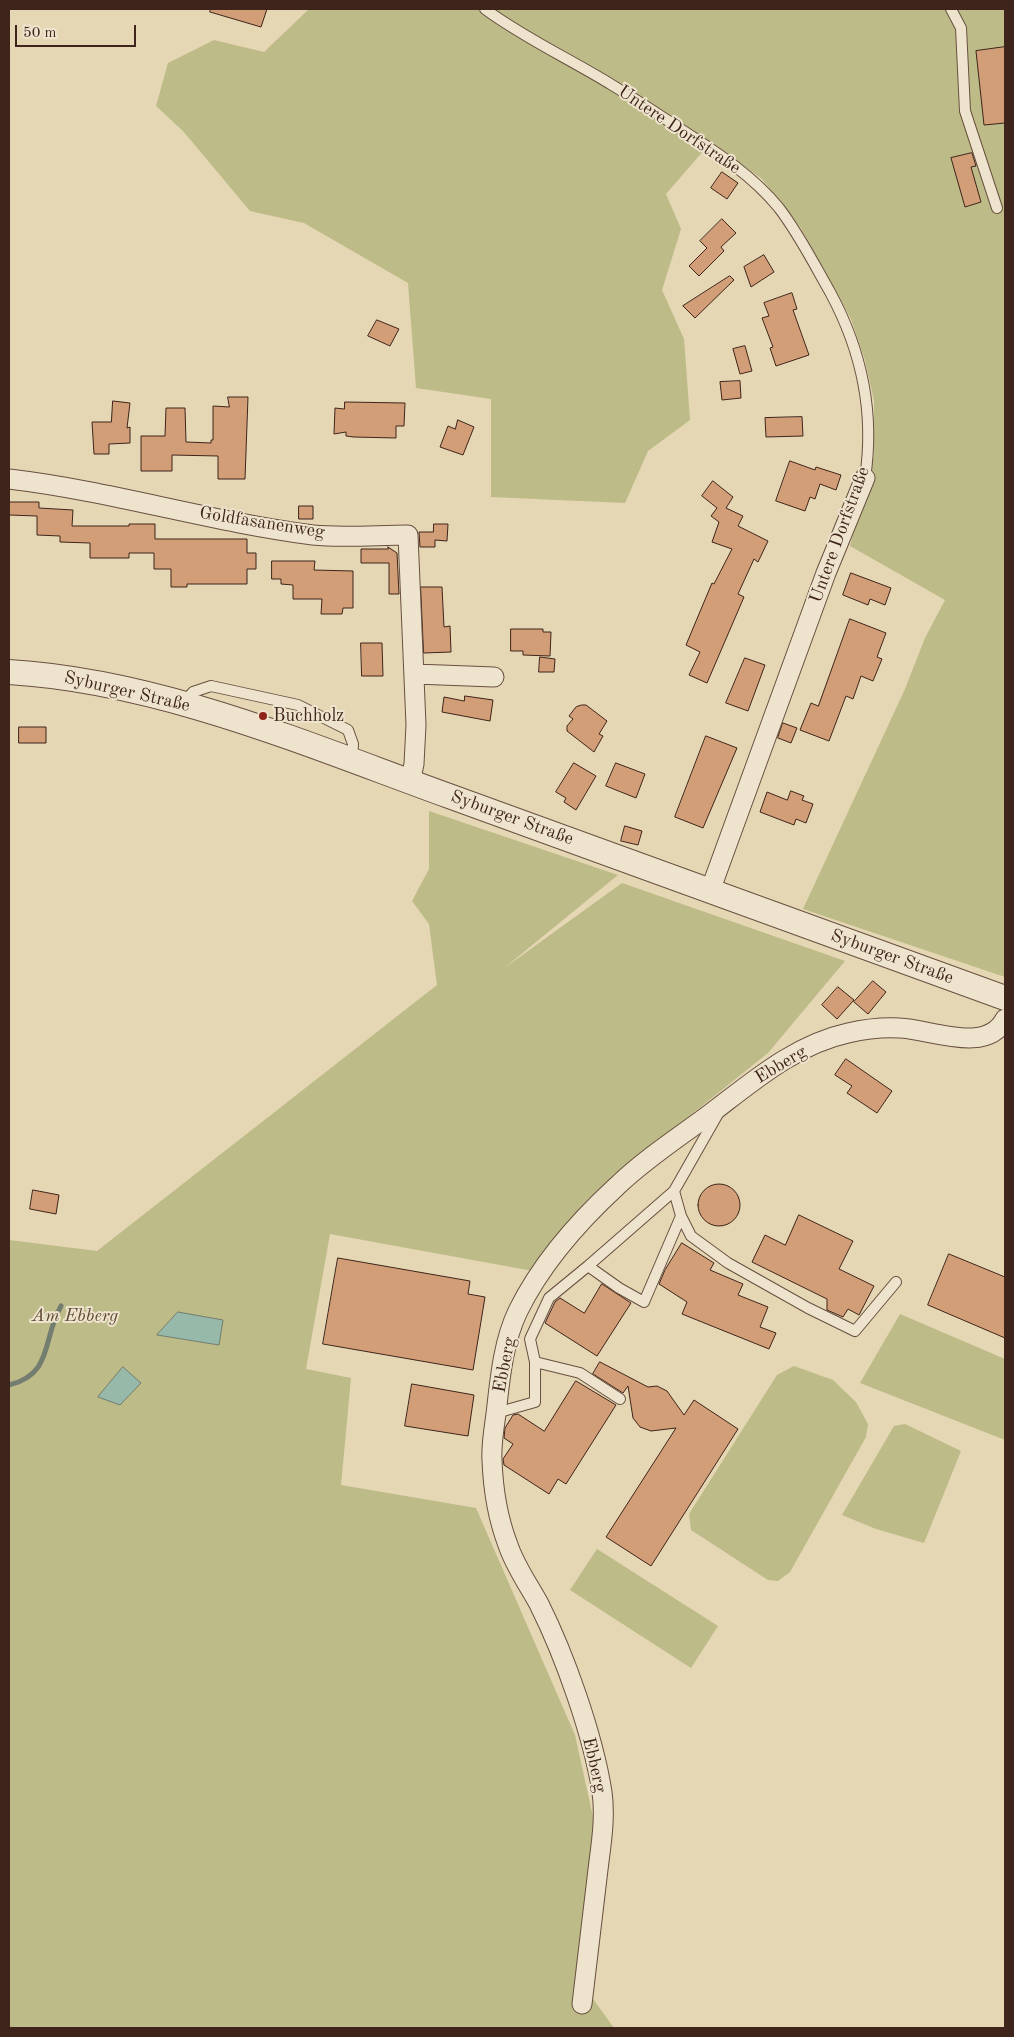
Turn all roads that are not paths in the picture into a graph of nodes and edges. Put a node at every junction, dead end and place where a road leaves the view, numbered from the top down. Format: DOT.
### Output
graph roads {
  1 [pos="485,9"];
  2 [pos="952,9"];
  3 [pos="997,208"];
  4 [pos="865,478"];
  5 [pos="9,479"];
  6 [pos="9,672"];
  7 [pos="415,674"];
  8 [pos="494,676"];
  9 [pos="183,704"];
  10 [pos="352,761"];
  11 [pos="410,782"];
  12 [pos="710,891"];
  13 [pos="1005,998"];
  14 [pos="1005,1019"];
  15 [pos="725,1103"];
  16 [pos="674,1191"];
  17 [pos="681,1216"];
  18 [pos="588,1266"];
  19 [pos="896,1282"];
  20 [pos="536,1362"];
  21 [pos="620,1399"];
  22 [pos="496,1413"];
  23 [pos="582,2004"];
  1 -- 4 [label="lane, Untere Dorfstraße"];
  2 -- 3 [label="lane"];
  4 -- 12 [label="street, Untere Dorfstraße"];
  5 -- 7 [label="street, Goldfasanenweg"];
  6 -- 9 [label="street, Syburger Straße"];
  7 -- 8 [label="street"];
  7 -- 11 [label="street, Goldfasanenweg"];
  9 -- 10 [label="street, Syburger Straße"];
  9 -- 10 [label="lane"];
  10 -- 11 [label="street, Syburger Straße"];
  11 -- 12 [label="street, Syburger Straße"];
  12 -- 13 [label="street, Syburger Straße"];
  14 -- 15 [label="street, Ebberg"];
  15 -- 16 [label="lane"];
  15 -- 22 [label="street, Ebberg"];
  16 -- 17 [label="lane"];
  16 -- 18 [label="lane"];
  17 -- 18 [label="lane"];
  17 -- 19 [label="lane"];
  18 -- 20 [label="lane"];
  20 -- 21 [label="lane"];
  20 -- 22 [label="lane"];
  22 -- 23 [label="street, Ebberg"];
}
